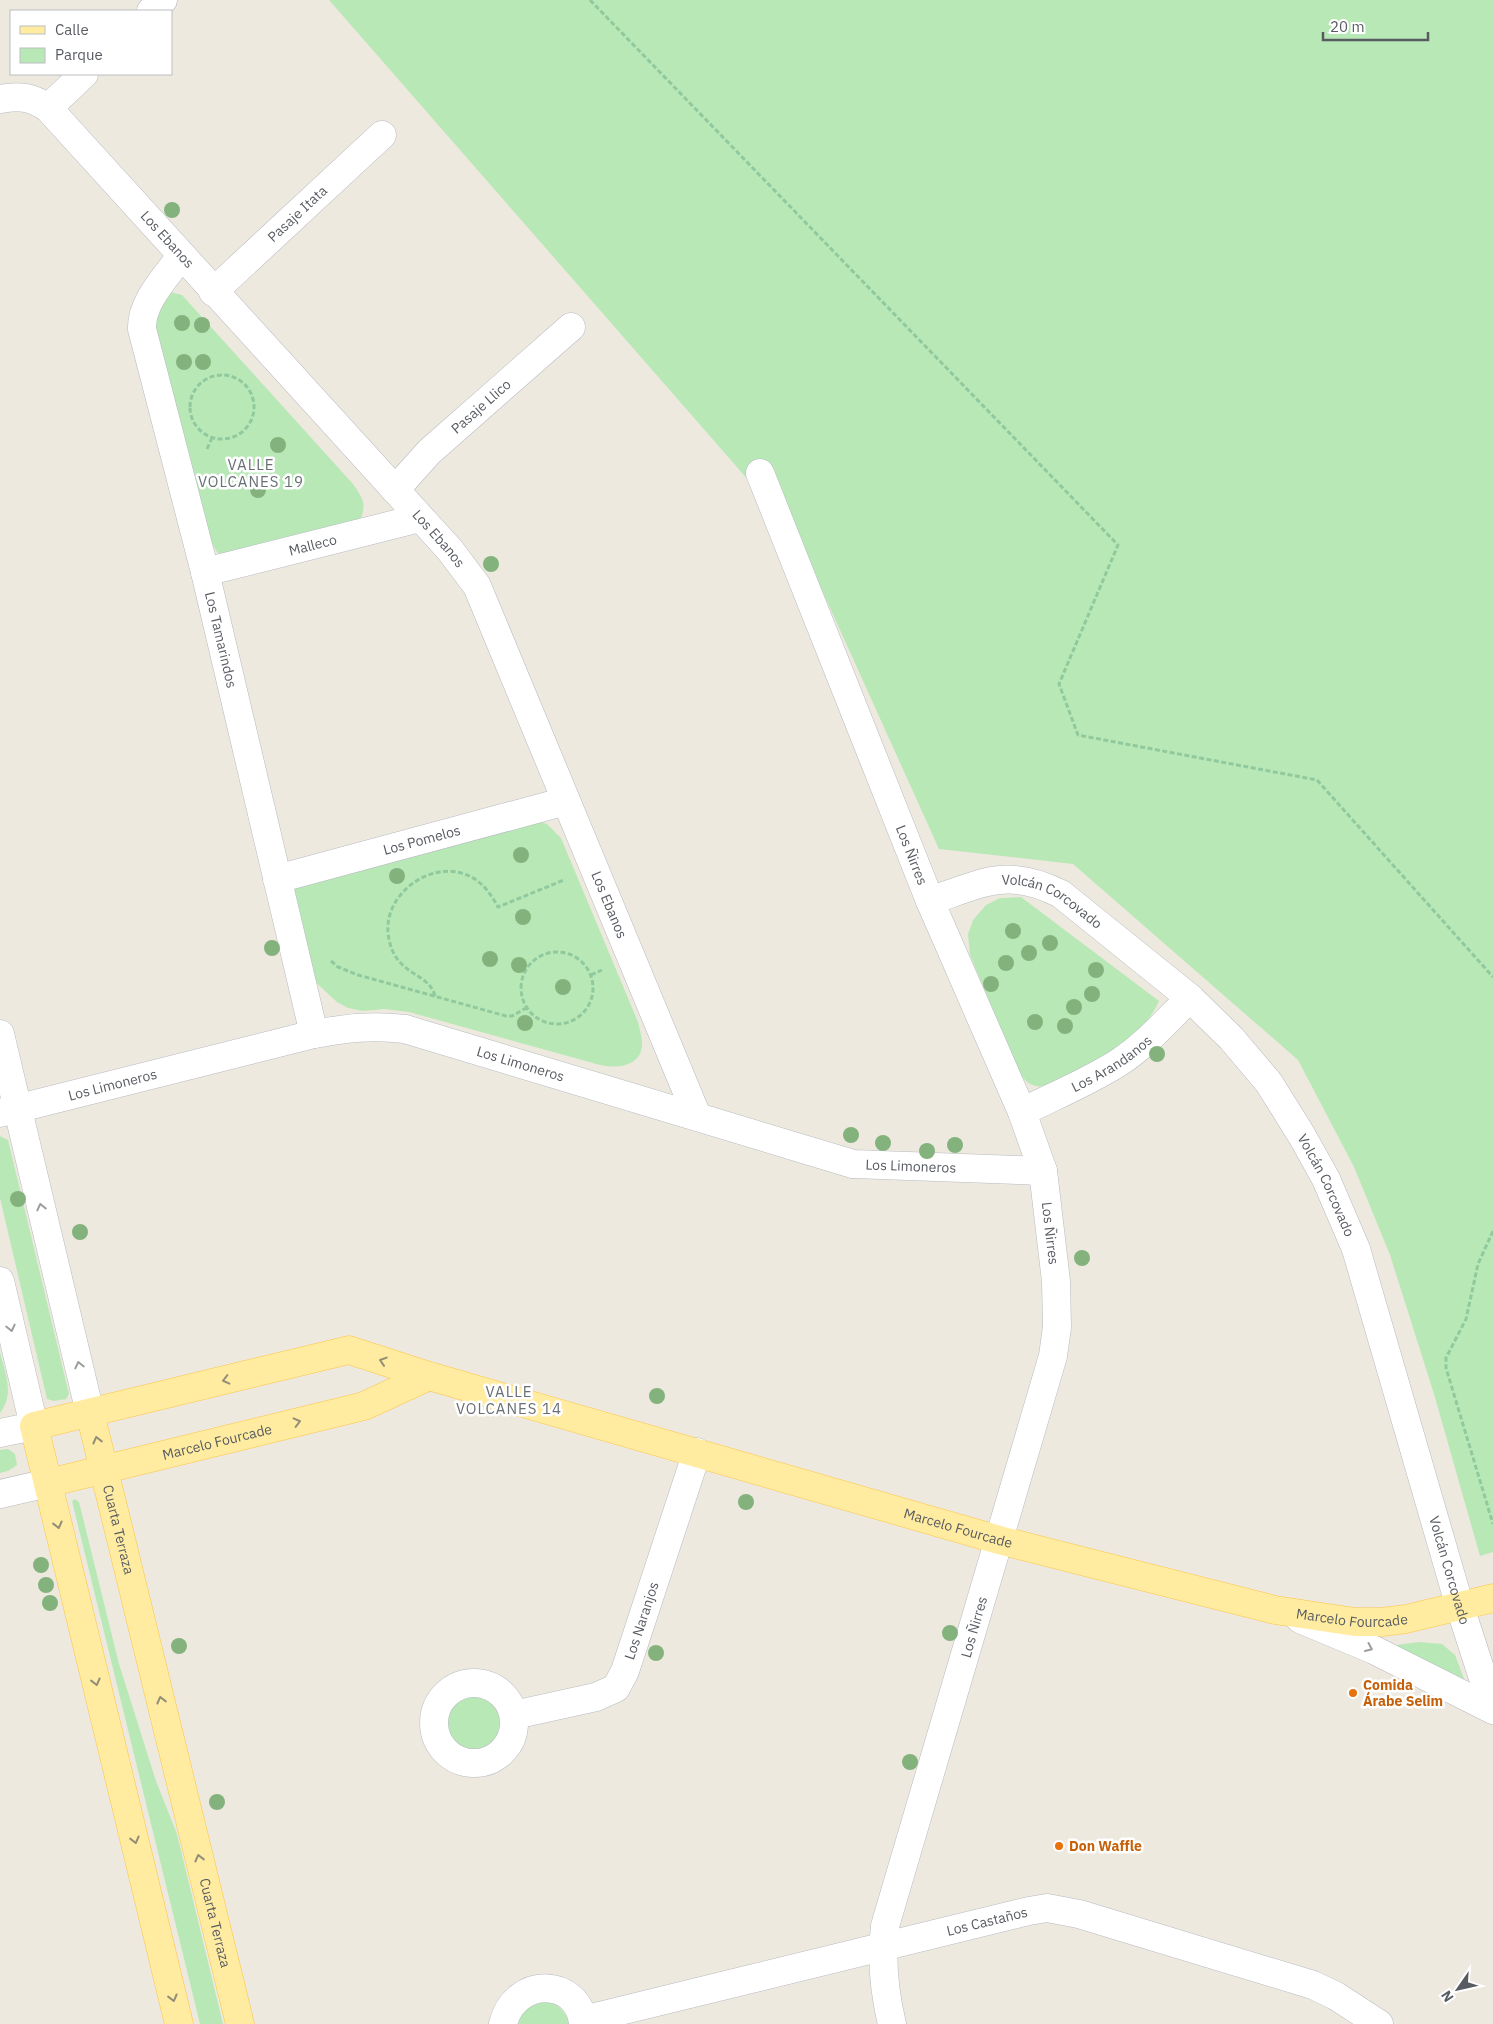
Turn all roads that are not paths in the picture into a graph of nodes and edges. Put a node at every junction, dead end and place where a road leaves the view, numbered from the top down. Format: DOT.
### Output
graph roads {
  1 [pos="163,0"];
  2 [pos="152,10"];
  3 [pos="83,75"];
  4 [pos="0,99"];
  5 [pos="48,108"];
  6 [pos="382,134"];
  7 [pos="181,256"];
  8 [pos="213,292"];
  9 [pos="571,326"];
  10 [pos="760,472"];
  11 [pos="395,490"];
  12 [pos="420,518"];
  13 [pos="205,572"];
  14 [pos="566,801"];
  15 [pos="277,879"];
  16 [pos="930,901"];
  17 [pos="1190,998"];
  18 [pos="0,1034"];
  19 [pos="314,1034"];
  20 [pos="9,1111"];
  21 [pos="1022,1112"];
  22 [pos="697,1116"];
  23 [pos="1043,1171"];
  24 [pos="0,1281"];
  25 [pos="430,1376"];
  26 [pos="90,1413"];
  27 [pos="34,1426"];
  28 [pos="0,1433"];
  29 [pos="697,1452"];
  30 [pos="104,1469"];
  31 [pos="48,1483"];
  32 [pos="0,1494"];
  33 [pos="999,1540"];
  34 [pos="1493,1598"];
  35 [pos="1460,1606"];
  36 [pos="1275,1610"];
  37 [pos="1493,1694"];
  38 [pos="1493,1710"];
  39 [pos="514,1715"];
  40 [pos="883,1945"];
  41 [pos="583,2022"];
  42 [pos="179,2024"];
  43 [pos="240,2024"];
  44 [pos="504,2024"];
  45 [pos="892,2024"];
  46 [pos="1379,2024"];
  1 -- 2 [label="street"];
  3 -- 5 [label="street"];
  4 -- 5 [label="street, Los Ebanos"];
  5 -- 7 [label="street, Los Ebanos"];
  6 -- 8 [label="street, Pasaje Itata"];
  7 -- 8 [label="street, Los Ebanos"];
  7 -- 13 [label="street, Los Tamarindos"];
  8 -- 11 [label="street, Los Ebanos"];
  9 -- 11 [label="street, Pasaje Llico"];
  10 -- 16 [label="street, Los Ñirres"];
  11 -- 12 [label="street, Los Ebanos"];
  12 -- 13 [label="street, Malleco"];
  12 -- 14 [label="street, Los Ebanos"];
  13 -- 15 [label="street, Los Tamarindos"];
  14 -- 15 [label="street, Los Pomelos"];
  14 -- 22 [label="street, Los Ebanos"];
  15 -- 19 [label="street, Los Tamarindos"];
  16 -- 17 [label="street, Volcán Corcovado"];
  16 -- 21 [label="street, Los Ñirres"];
  17 -- 21 [label="street, Los Arandanos"];
  17 -- 35 [label="street, Volcán Corcovado"];
  18 -- 20 [label="street, Cuarta Terraza"];
  19 -- 20 [label="street, Los Limoneros"];
  19 -- 22 [label="street, Los Limoneros"];
  26 -- 20 [label="street, Cuarta Terraza, one-way"];
  21 -- 23 [label="street, Los Ñirres"];
  22 -- 23 [label="street, Los Limoneros"];
  23 -- 33 [label="street, Los Ñirres"];
  24 -- 27 [label="street, one-way"];
  25 -- 26 [label="main road, Marcelo Fourcade, one-way"];
  25 -- 29 [label="main road, Marcelo Fourcade"];
  30 -- 25 [label="main road, Marcelo Fourcade, one-way"];
  26 -- 27 [label="main road, Marcelo Fourcade"];
  30 -- 26 [label="main road, Cuarta Terraza, one-way"];
  27 -- 28 [label="street, Marcelo Fourcade"];
  27 -- 31 [label="main road"];
  29 -- 33 [label="main road, Marcelo Fourcade"];
  29 -- 39 [label="street, Los Naranjos"];
  30 -- 31 [label="main road, Marcelo Fourcade"];
  43 -- 30 [label="main road, Cuarta Terraza, one-way"];
  31 -- 32 [label="street, Marcelo Fourcade"];
  31 -- 42 [label="main road, one-way"];
  33 -- 36 [label="main road, Marcelo Fourcade"];
  33 -- 40 [label="street, Los Ñirres"];
  34 -- 35 [label="main road, Marcelo Fourcade"];
  35 -- 36 [label="main road, Marcelo Fourcade"];
  35 -- 37 [label="street, Volcán Corcovado"];
  36 -- 38 [label="street, one-way"];
  40 -- 41 [label="street, Los Castaños"];
  40 -- 45 [label="street, Los Ñirres"];
  40 -- 46 [label="street, Los Castaños"];
  41 -- 44 [label="street, Los Castaños"];
}
